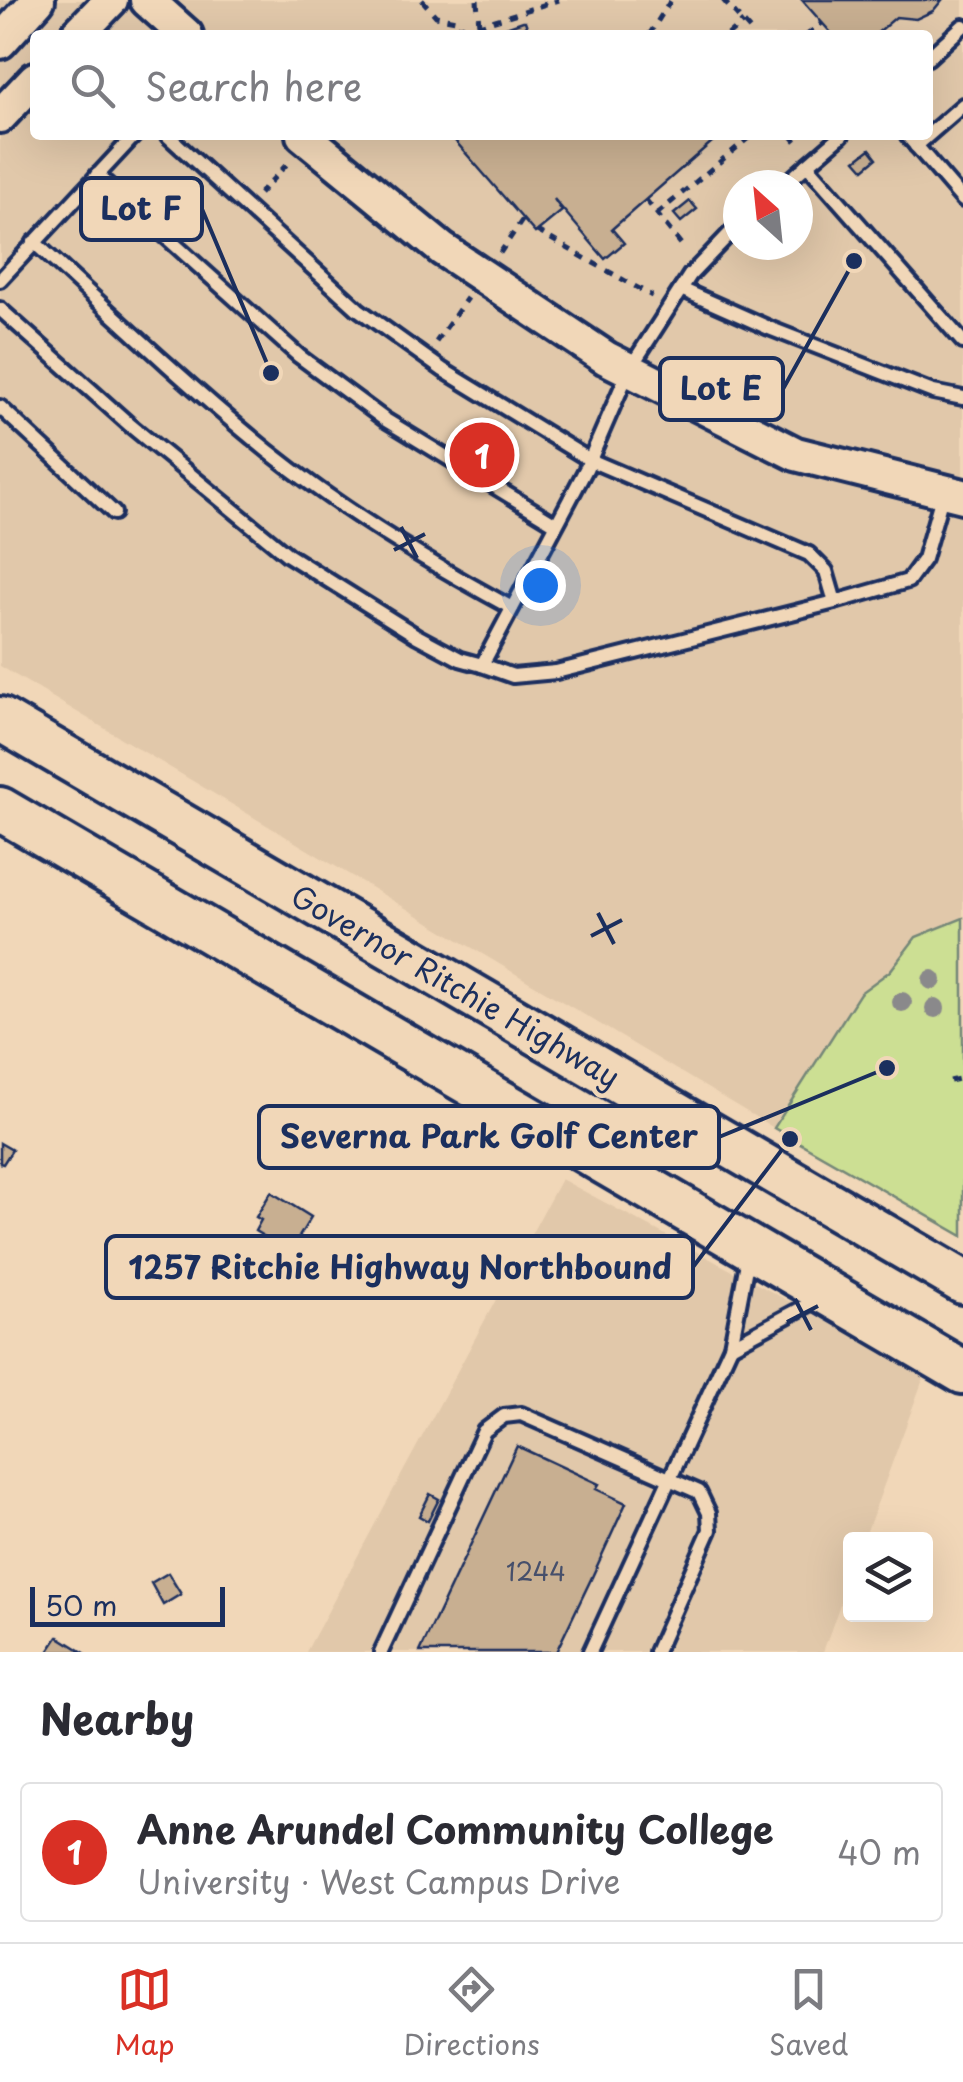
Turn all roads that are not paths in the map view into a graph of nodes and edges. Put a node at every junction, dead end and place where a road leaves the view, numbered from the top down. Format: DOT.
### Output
graph roads {
  1 [pos="38,0"];
  2 [pos="111,0"];
  3 [pos="147,0"];
  4 [pos="963,26"];
  5 [pos="82,30"];
  6 [pos="180,30"];
  7 [pos="0,42"];
  8 [pos="933,53"];
  9 [pos="30,85"];
  10 [pos="963,105"];
  11 [pos="0,116"];
  12 [pos="933,131"];
  13 [pos="130,140"];
  14 [pos="172,140"];
  15 [pos="308,140"];
  16 [pos="836,140"];
  17 [pos="911,140"];
  18 [pos="923,140"];
  19 [pos="916,146"];
  20 [pos="807,165"];
  21 [pos="801,170"];
  22 [pos="97,175"];
  23 [pos="963,200"];
  24 [pos="34,242"];
  25 [pos="723,242"];
  26 [pos="2,273"];
  27 [pos="681,289"];
  28 [pos="0,309"];
  29 [pos="963,342"];
  30 [pos="629,370"];
  31 [pos="963,398"];
  32 [pos="0,407"];
  33 [pos="590,460"];
  34 [pos="953,493"];
  35 [pos="114,513"];
  36 [pos="556,524"];
  37 [pos="835,602"];
  38 [pos="512,608"];
  39 [pos="482,666"];
  40 [pos="0,719"];
  41 [pos="0,809"];
  42 [pos="750,1248"];
  43 [pos="963,1282"];
  44 [pos="828,1294"];
  45 [pos="731,1346"];
  46 [pos="963,1372"];
  47 [pos="669,1476"];
  48 [pos="381,1652"];
  49 [pos="590,1652"];
  50 [pos="656,1652"];
  1 -- 7 [label="street"];
  2 -- 5 [label="street"];
  3 -- 6 [label="street"];
  4 -- 8 [label="lane"];
  9 -- 11 [label="street"];
  10 -- 12 [label="lane"];
  13 -- 22 [label="lane"];
  14 -- 33 [label="lane"];
  15 -- 30 [label="street"];
  16 -- 20 [label="lane"];
  17 -- 19 [label="lane"];
  18 -- 19 [label="lane"];
  19 -- 23 [label="lane"];
  20 -- 21 [label="lane"];
  20 -- 29 [label="lane"];
  22 -- 24 [label="lane"];
  22 -- 36 [label="lane"];
  24 -- 26 [label="lane"];
  24 -- 38 [label="lane"];
  25 -- 27 [label="lane"];
  27 -- 30 [label="lane"];
  27 -- 31 [label="lane"];
  28 -- 39 [label="lane"];
  30 -- 33 [label="lane"];
  30 -- 34 [label="street"];
  32 -- 35 [label="lane"];
  33 -- 36 [label="lane"];
  33 -- 37 [label="lane"];
  34 -- 37 [label="lane"];
  36 -- 38 [label="lane"];
  37 -- 39 [label="lane"];
  38 -- 39 [label="lane"];
  40 -- 43 [label="highway, Governor Ritchie Highway"];
  41 -- 42 [label="highway"];
  42 -- 44 [label="highway"];
  42 -- 45 [label="lane"];
  44 -- 45 [label="lane"];
  44 -- 46 [label="highway"];
  45 -- 47 [label="lane"];
  47 -- 48 [label="lane"];
  47 -- 49 [label="lane"];
  47 -- 50 [label="lane"];
}
